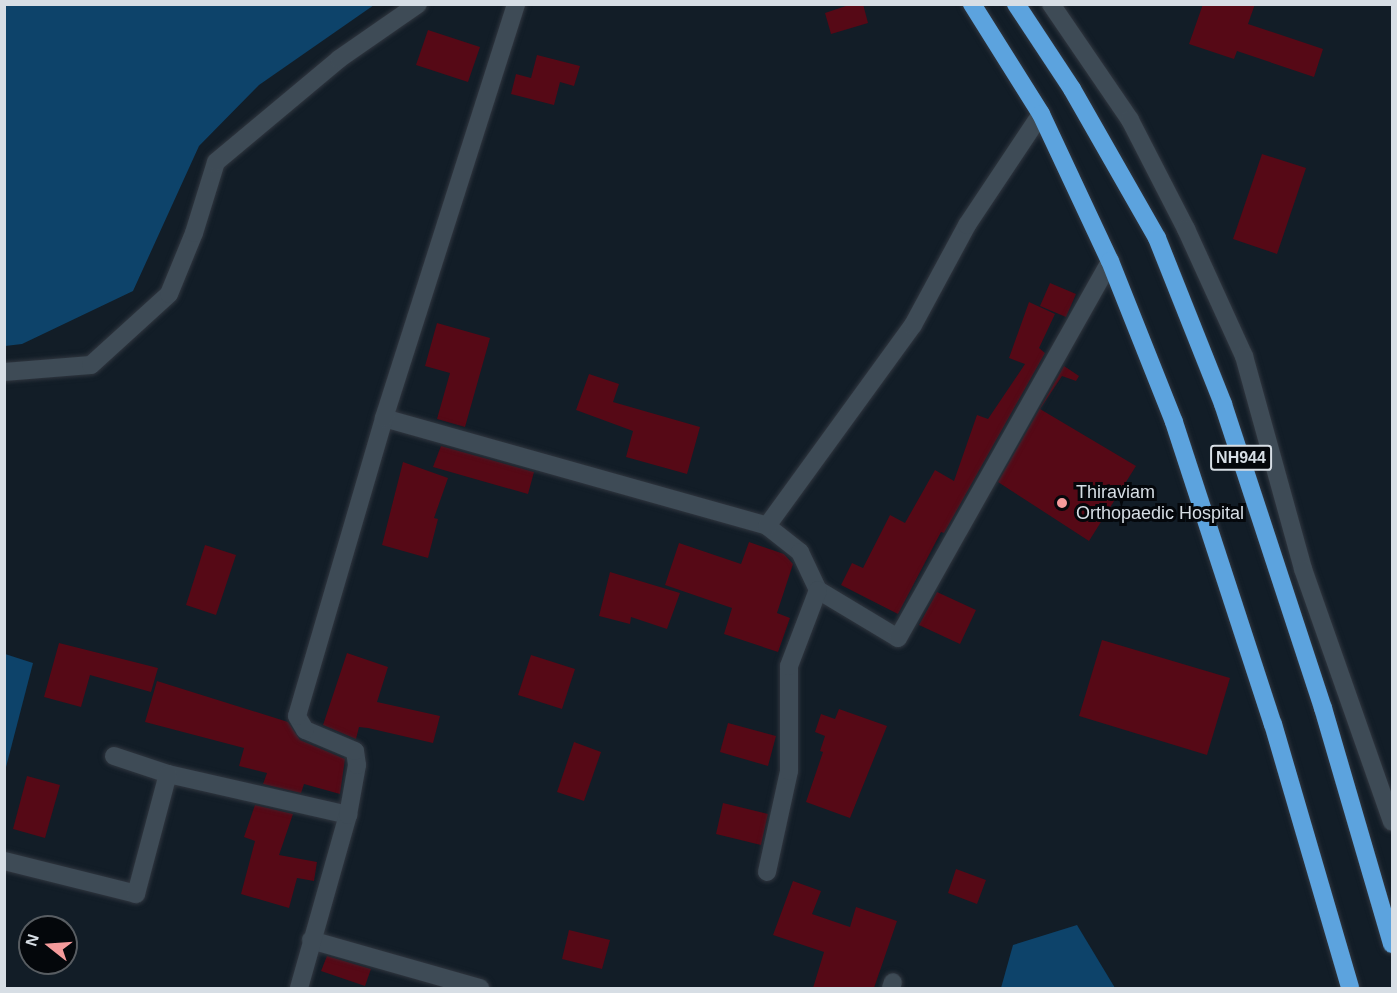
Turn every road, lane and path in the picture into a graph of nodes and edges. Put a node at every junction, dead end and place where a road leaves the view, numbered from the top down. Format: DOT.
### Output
graph roads {
  1 [pos="418,4"];
  2 [pos="516,4"];
  3 [pos="972,4"];
  4 [pos="1016,4"];
  5 [pos="1051,4"];
  6 [pos="1041,114"];
  7 [pos="1110,261"];
  8 [pos="4,372"];
  9 [pos="384,418"];
  10 [pos="767,526"];
  11 [pos="819,590"];
  12 [pos="114,756"];
  13 [pos="168,774"];
  14 [pos="348,815"];
  15 [pos="1392,822"];
  16 [pos="4,861"];
  17 [pos="767,872"];
  18 [pos="311,940"];
  19 [pos="1392,944"];
  20 [pos="299,988"];
  21 [pos="480,988"];
  22 [pos="1350,988"];
  1 -- 8 [label="street"];
  2 -- 9 [label="street"];
  3 -- 6 [label="highway, NH944"];
  4 -- 19 [label="highway, NH944"];
  5 -- 15 [label="street"];
  6 -- 7 [label="highway, NH944"];
  6 -- 10 [label="street"];
  7 -- 11 [label="street"];
  7 -- 22 [label="highway, NH944"];
  9 -- 10 [label="street"];
  9 -- 14 [label="street"];
  10 -- 11 [label="street"];
  11 -- 17 [label="street"];
  12 -- 13 [label="street"];
  13 -- 14 [label="street"];
  13 -- 16 [label="street"];
  14 -- 18 [label="street"];
  18 -- 20 [label="street"];
  18 -- 21 [label="street"];
}
